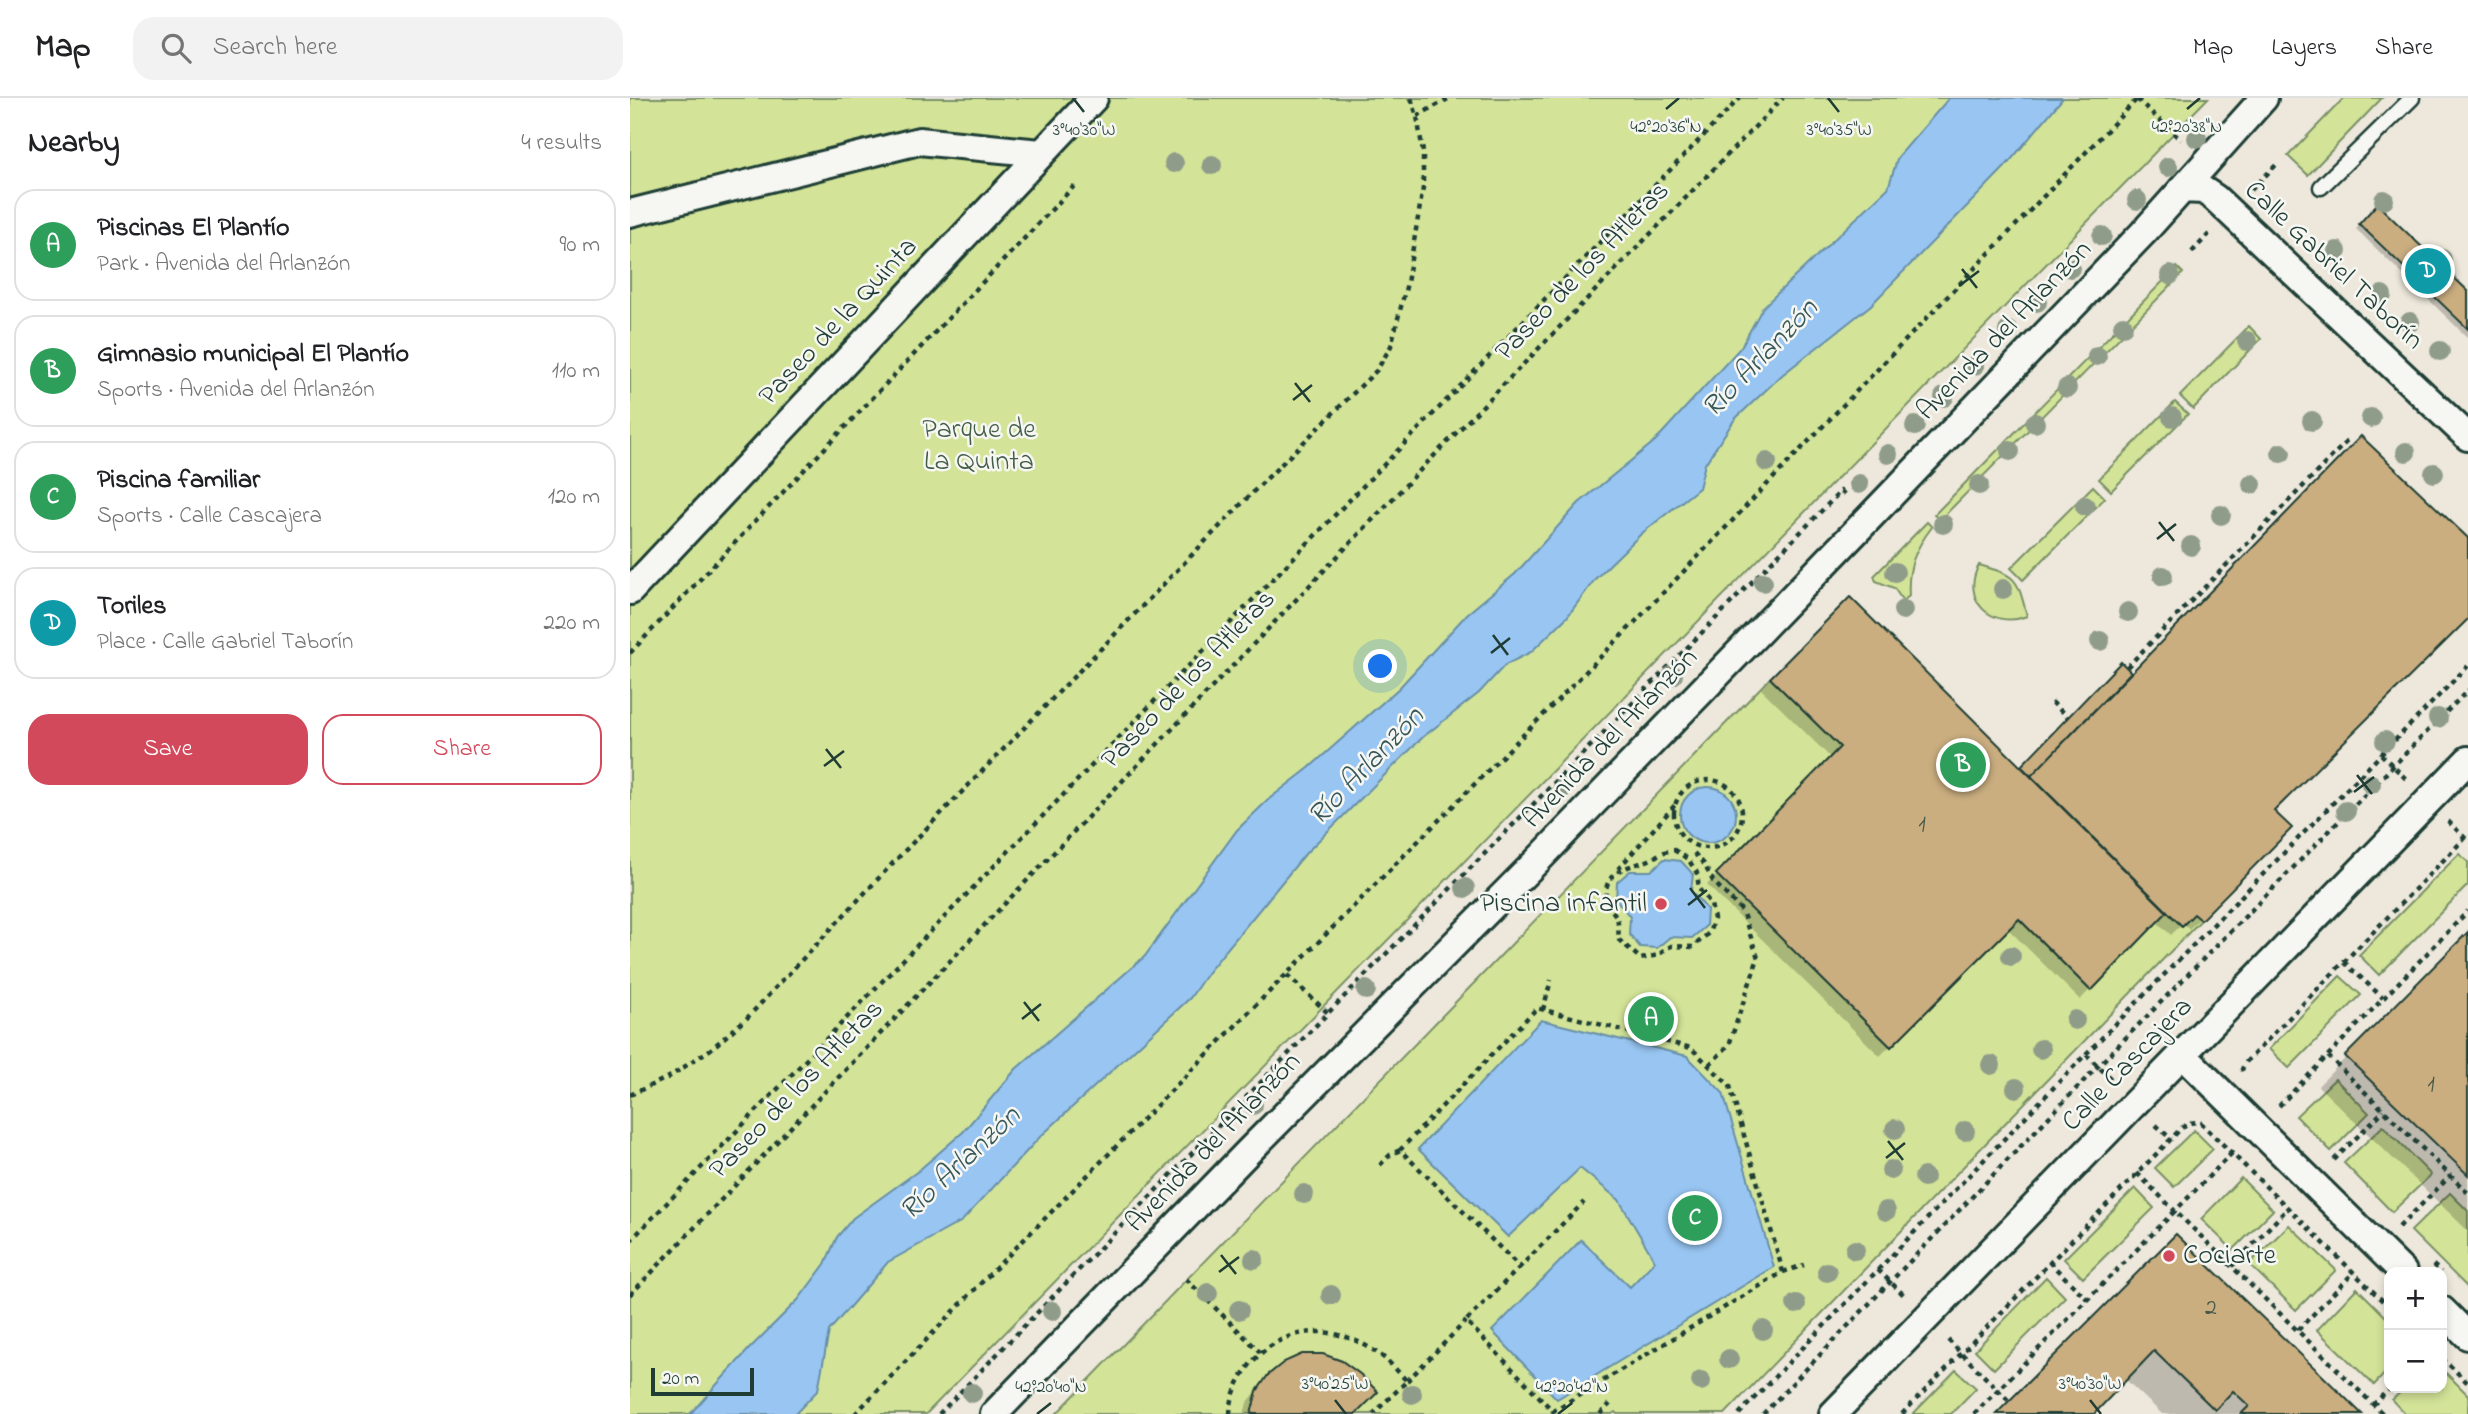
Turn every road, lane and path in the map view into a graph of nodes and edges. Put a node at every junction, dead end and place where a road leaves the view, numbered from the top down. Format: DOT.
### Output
graph roads {
  1 [pos="1094,98"];
  2 [pos="1411,98"];
  3 [pos="1450,98"];
  4 [pos="1740,98"];
  5 [pos="1783,98"];
  6 [pos="2138,98"];
  7 [pos="2264,98"];
  8 [pos="2278,98"];
  9 [pos="2412,98"];
  10 [pos="1417,116"];
  11 [pos="2181,140"];
  12 [pos="1041,153"];
  13 [pos="1077,183"];
  14 [pos="2321,187"];
  15 [pos="2182,189"];
  16 [pos="2215,198"];
  17 [pos="630,213"];
  18 [pos="2143,233"];
  19 [pos="2468,437"];
  20 [pos="2350,438"];
  21 [pos="1841,491"];
  22 [pos="630,591"];
  23 [pos="630,653"];
  24 [pos="2468,666"];
  25 [pos="2126,667"];
  26 [pos="2468,690"];
  27 [pos="2052,702"];
  28 [pos="2067,718"];
  29 [pos="2468,760"];
  30 [pos="1676,803"];
  31 [pos="2443,816"];
  32 [pos="2467,838"];
  33 [pos="1700,847"];
  34 [pos="1694,853"];
  35 [pos="1688,859"];
  36 [pos="1615,873"];
  37 [pos="2468,911"];
  38 [pos="2344,962"];
  39 [pos="1287,975"];
  40 [pos="1551,980"];
  41 [pos="2383,998"];
  42 [pos="1543,1010"];
  43 [pos="1328,1013"];
  44 [pos="2182,1054"];
  45 [pos="2328,1056"];
  46 [pos="1709,1065"];
  47 [pos="2242,1069"];
  48 [pos="630,1095"];
  49 [pos="2276,1109"];
  50 [pos="2384,1110"];
  51 [pos="1400,1150"];
  52 [pos="2232,1153"];
  53 [pos="1380,1164"];
  54 [pos="2331,1164"];
  55 [pos="2137,1173"];
  56 [pos="2450,1176"];
  57 [pos="2468,1193"];
  58 [pos="1584,1202"];
  59 [pos="2288,1208"];
  60 [pos="2175,1211"];
  61 [pos="2397,1229"];
  62 [pos="630,1241"];
  63 [pos="2049,1262"];
  64 [pos="1804,1265"];
  65 [pos="2232,1266"];
  66 [pos="1520,1267"];
  67 [pos="2398,1267"];
  68 [pos="1783,1272"];
  69 [pos="2354,1272"];
  70 [pos="1186,1279"];
  71 [pos="630,1295"];
  72 [pos="2087,1299"];
  73 [pos="2384,1302"];
  74 [pos="2447,1315"];
  75 [pos="1466,1321"];
  76 [pos="2298,1330"];
  77 [pos="1940,1332"];
  78 [pos="2468,1336"];
  79 [pos="1261,1353"];
  80 [pos="1961,1353"];
  81 [pos="2447,1363"];
  82 [pos="1407,1381"];
  83 [pos="2468,1383"];
  84 [pos="1998,1390"];
  85 [pos="2385,1393"];
  86 [pos="2009,1401"];
  87 [pos="1610,1404"];
  88 [pos="2373,1405"];
  89 [pos="1551,1412"];
  90 [pos="855,1414"];
  91 [pos="939,1414"];
  92 [pos="994,1414"];
  93 [pos="1230,1414"];
  94 [pos="1373,1414"];
  95 [pos="1600,1414"];
  96 [pos="1739,1414"];
  97 [pos="1763,1414"];
  98 [pos="1833,1414"];
  99 [pos="1902,1414"];
  100 [pos="1973,1414"];
  101 [pos="2383,1414"];
  1 -- 12 [label="street, Paseo de la Quinta"];
  2 -- 10 [label="path"];
  3 -- 10 [label="path"];
  4 -- 62 [label="path"];
  5 -- 71 [label="path, Paseo de los Atletas"];
  6 -- 11 [label="path"];
  6 -- 39 [label="path"];
  7 -- 15 [label="street, Avenida del Arlanzón"];
  8 -- 16 [label="street, Calle Gabriel Taborín"];
  9 -- 14 [label="lane"];
  10 -- 48 [label="path"];
  12 -- 17 [label="street"];
  12 -- 22 [label="street, Paseo de la Quinta"];
  13 -- 23 [label="path"];
  15 -- 16 [label="street, Calle Gabriel Taborín"];
  15 -- 18 [label="street, Avenida del Arlanzón"];
  16 -- 18 [label="street, Calle Gabriel Taborín"];
  16 -- 19 [label="street, Calle Gabriel Taborín"];
  18 -- 92 [label="street, Avenida del Arlanzón"];
  20 -- 25 [label="path"];
  21 -- 43 [label="path"];
  24 -- 96 [label="path"];
  26 -- 97 [label="path"];
  27 -- 28 [label="path"];
  29 -- 44 [label="street, Calle Cascajera"];
  30 -- 33 [label="path"];
  30 -- 33 [label="path"];
  30 -- 36 [label="path"];
  31 -- 32 [label="path"];
  32 -- 38 [label="path"];
  33 -- 34 [label="path"];
  34 -- 35 [label="path"];
  34 -- 46 [label="path"];
  35 -- 36 [label="path"];
  35 -- 36 [label="path"];
  37 -- 41 [label="path"];
  38 -- 41 [label="path"];
  38 -- 47 [label="path"];
  39 -- 43 [label="path"];
  39 -- 90 [label="path"];
  40 -- 42 [label="path"];
  41 -- 45 [label="path"];
  42 -- 46 [label="path"];
  42 -- 51 [label="path"];
  43 -- 91 [label="path"];
  44 -- 67 [label="street"];
  44 -- 98 [label="street, Calle Cascajera"];
  45 -- 49 [label="path"];
  45 -- 50 [label="path"];
  46 -- 68 [label="path"];
  50 -- 54 [label="path"];
  50 -- 56 [label="path"];
  51 -- 53 [label="path"];
  51 -- 66 [label="path"];
  52 -- 55 [label="path"];
  52 -- 59 [label="path"];
  52 -- 60 [label="path"];
  55 -- 60 [label="path"];
  55 -- 63 [label="path"];
  56 -- 57 [label="path"];
  56 -- 61 [label="path"];
  58 -- 66 [label="path"];
  59 -- 65 [label="path"];
  59 -- 69 [label="path"];
  60 -- 65 [label="path"];
  60 -- 72 [label="path"];
  63 -- 72 [label="path"];
  63 -- 80 [label="path"];
  64 -- 68 [label="path"];
  65 -- 76 [label="path"];
  66 -- 75 [label="path"];
  68 -- 89 [label="path"];
  69 -- 73 [label="path"];
  69 -- 76 [label="path"];
  70 -- 79 [label="path"];
  72 -- 84 [label="path"];
  74 -- 78 [label="street"];
  75 -- 82 [label="path"];
  75 -- 89 [label="path"];
  76 -- 88 [label="path"];
  77 -- 80 [label="path"];
  79 -- 82 [label="path"];
  79 -- 93 [label="path"];
  80 -- 84 [label="path"];
  80 -- 99 [label="path"];
  81 -- 83 [label="path"];
  82 -- 94 [label="path"];
  84 -- 86 [label="path"];
  84 -- 100 [label="path"];
  85 -- 88 [label="path"];
  87 -- 95 [label="path"];
  88 -- 101 [label="path"];
}
